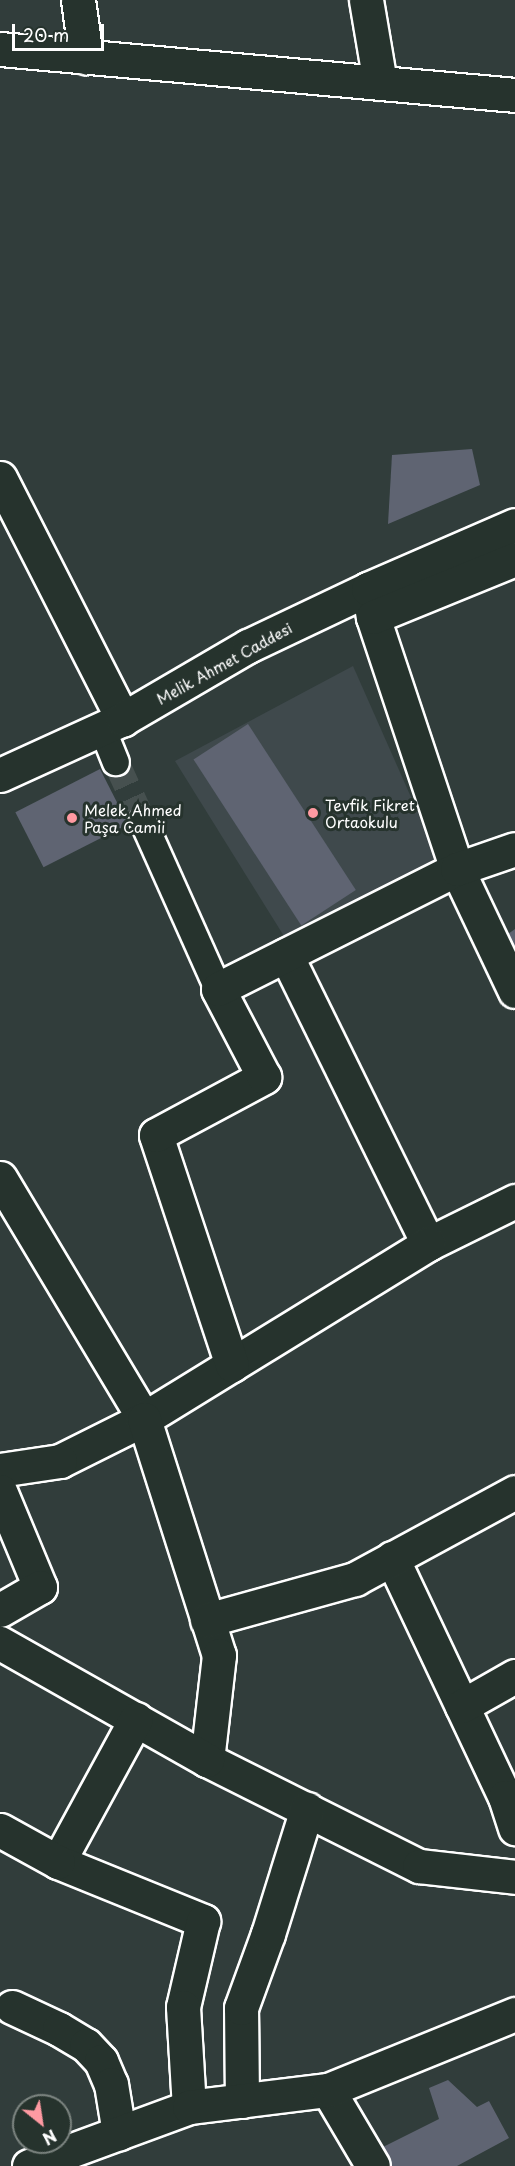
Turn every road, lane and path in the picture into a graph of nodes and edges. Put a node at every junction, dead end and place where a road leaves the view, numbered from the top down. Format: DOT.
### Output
graph roads {
  1 [pos="78,0"];
  2 [pos="366,0"];
  3 [pos="0,49"];
  4 [pos="86,57"];
  5 [pos="380,83"];
  6 [pos="515,95"];
  7 [pos="0,478"];
  8 [pos="515,525"];
  9 [pos="515,559"];
  10 [pos="370,603"];
  11 [pos="113,724"];
  12 [pos="116,762"];
  13 [pos="0,775"];
  14 [pos="143,821"];
  15 [pos="515,849"];
  16 [pos="457,869"];
  17 [pos="286,955"];
  18 [pos="218,989"];
  19 [pos="515,991"];
  20 [pos="0,1178"];
  21 [pos="515,1201"];
  22 [pos="428,1244"];
  23 [pos="232,1365"];
  24 [pos="144,1419"];
  25 [pos="0,1470"];
  26 [pos="0,1491"];
  27 [pos="515,1492"];
  28 [pos="392,1558"];
  29 [pos="0,1610"];
  30 [pos="207,1620"];
  31 [pos="0,1643"];
  32 [pos="515,1676"];
  33 [pos="462,1707"];
  34 [pos="136,1719"];
  35 [pos="207,1760"];
  36 [pos="306,1809"];
  37 [pos="515,1828"];
  38 [pos="0,1830"];
  39 [pos="58,1862"];
  40 [pos="515,1877"];
  41 [pos="12,2007"];
  42 [pos="515,2015"];
  43 [pos="328,2090"];
  44 [pos="242,2101"];
  45 [pos="189,2107"];
  46 [pos="119,2133"];
  47 [pos="29,2166"];
  48 [pos="373,2166"];
  1 -- 4 [label="street"];
  2 -- 5 [label="street"];
  3 -- 4 [label="street"];
  4 -- 5 [label="street"];
  5 -- 6 [label="street"];
  7 -- 11 [label="street"];
  8 -- 10 [label="street, Melik Ahmet Caddesi"];
  9 -- 10 [label="street"];
  10 -- 11 [label="street, Melik Ahmet Caddesi"];
  10 -- 16 [label="street"];
  11 -- 12 [label="street"];
  11 -- 13 [label="street, Melik Ahmet Caddesi"];
  14 -- 18 [label="street"];
  15 -- 16 [label="street"];
  16 -- 17 [label="street"];
  16 -- 19 [label="street"];
  17 -- 18 [label="street"];
  17 -- 22 [label="street"];
  18 -- 23 [label="street"];
  20 -- 24 [label="street"];
  21 -- 22 [label="street"];
  22 -- 23 [label="street"];
  23 -- 24 [label="street"];
  24 -- 25 [label="street"];
  24 -- 30 [label="street"];
  26 -- 29 [label="street"];
  27 -- 28 [label="street"];
  28 -- 30 [label="street"];
  28 -- 33 [label="street"];
  30 -- 35 [label="street"];
  31 -- 34 [label="street"];
  32 -- 33 [label="street"];
  33 -- 37 [label="street"];
  34 -- 35 [label="street"];
  34 -- 39 [label="street"];
  35 -- 36 [label="street"];
  36 -- 40 [label="street"];
  36 -- 44 [label="street"];
  38 -- 39 [label="street"];
  39 -- 45 [label="street"];
  41 -- 46 [label="street"];
  42 -- 43 [label="street"];
  43 -- 44 [label="street"];
  43 -- 48 [label="street"];
  44 -- 45 [label="street"];
  45 -- 46 [label="street"];
  46 -- 47 [label="street"];
}
